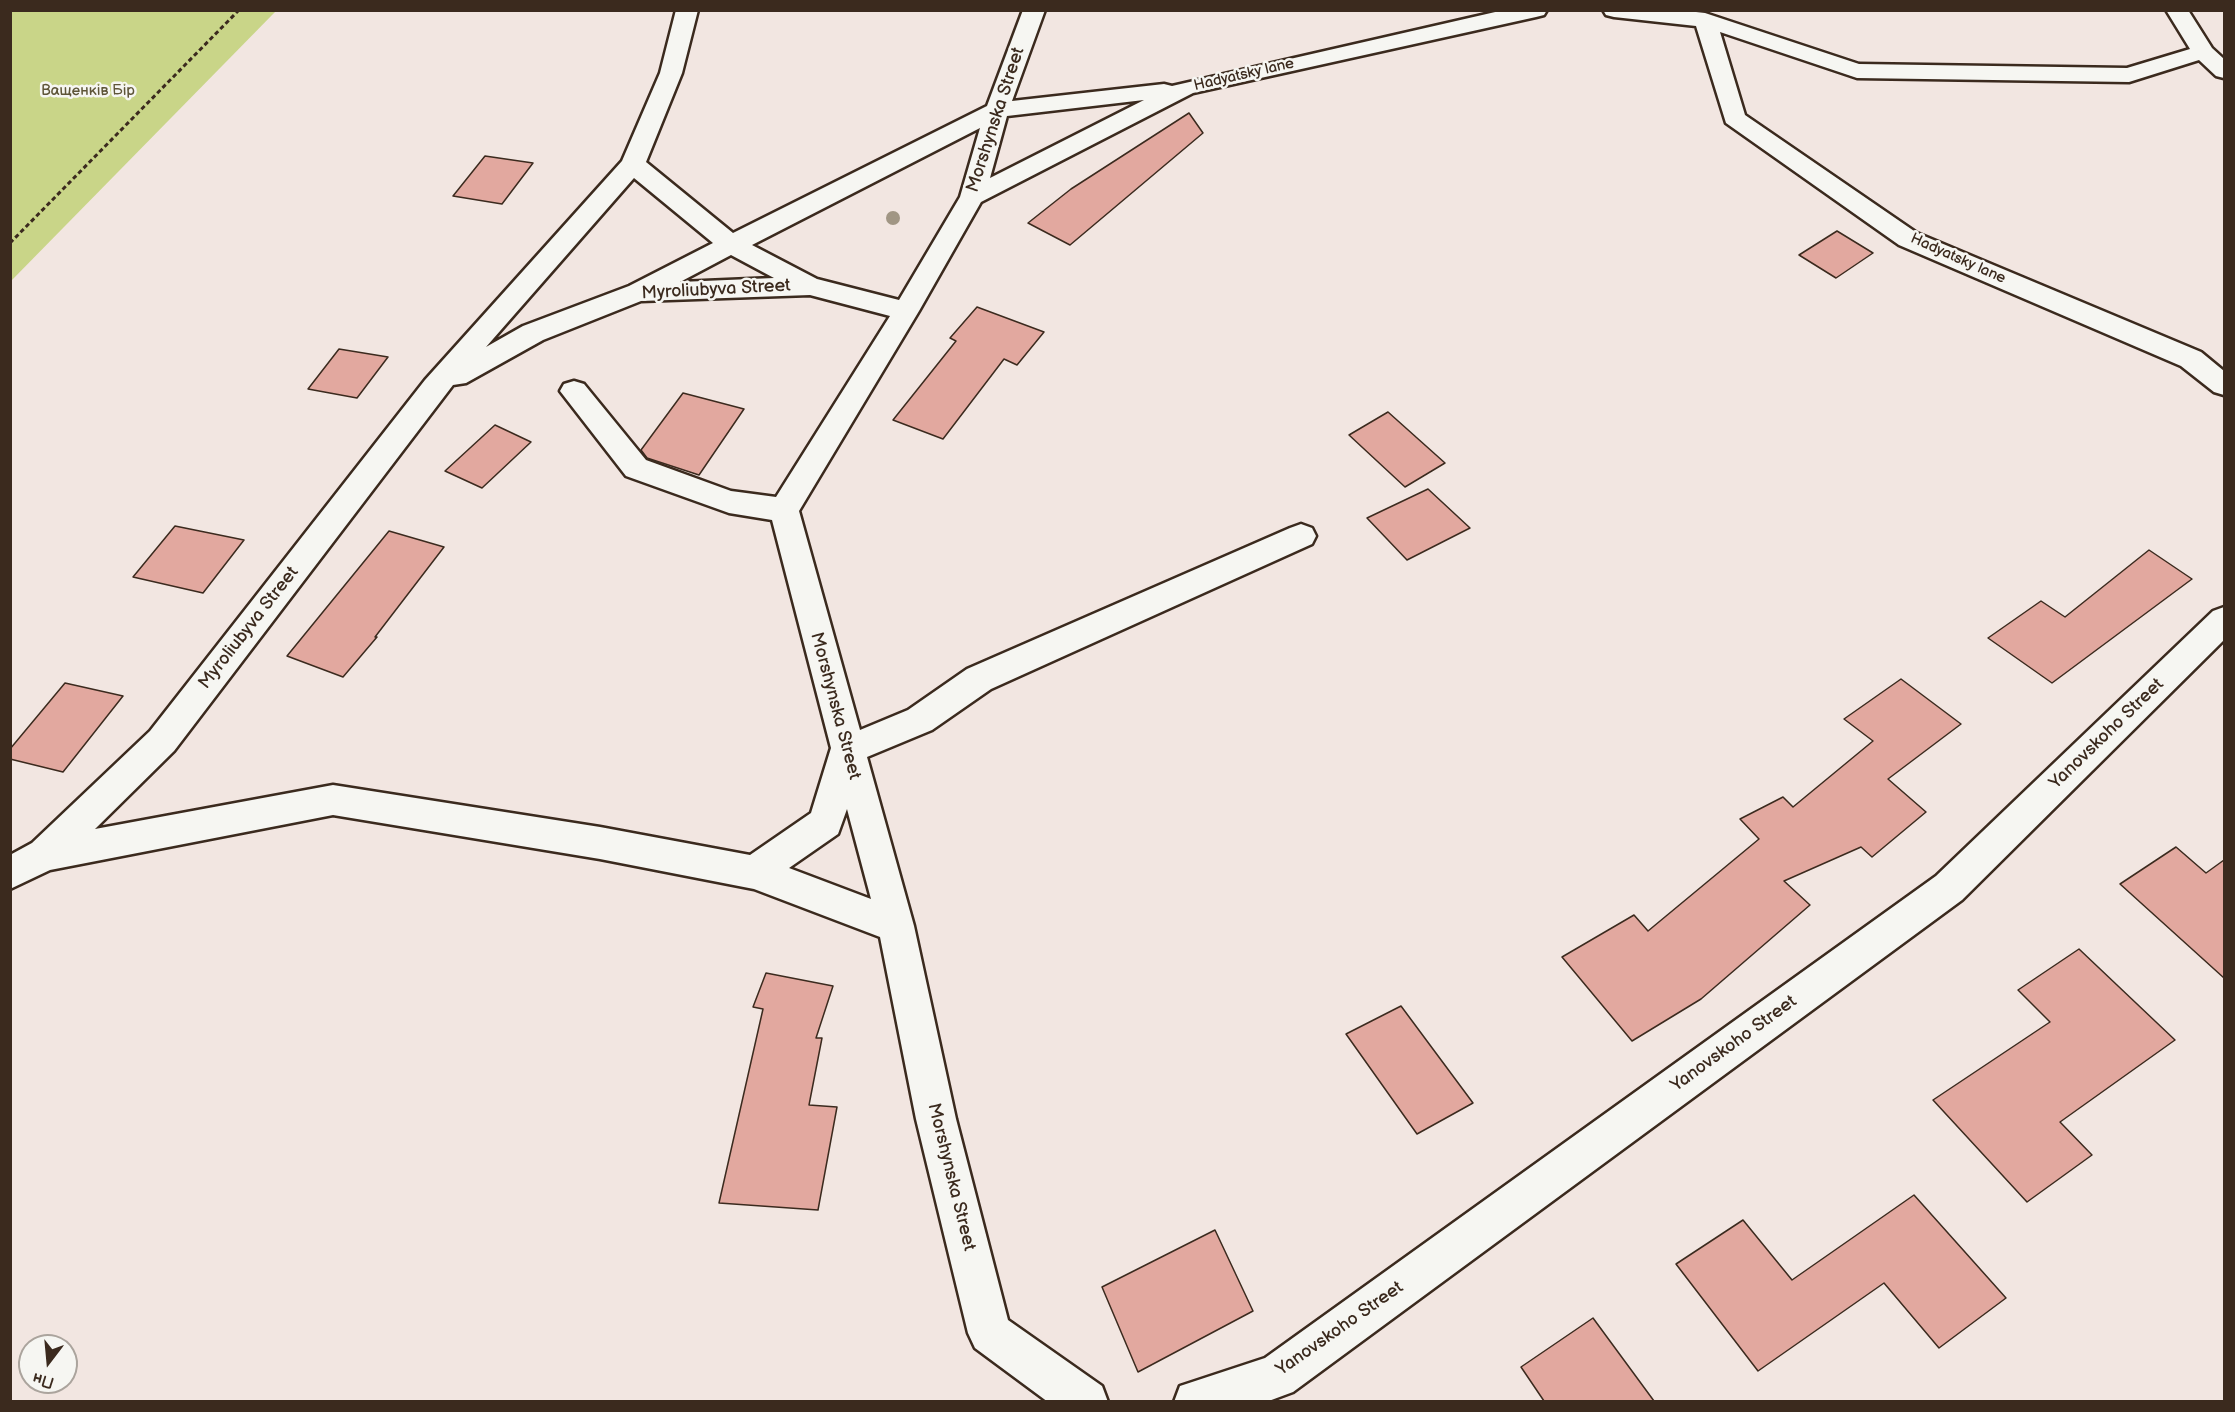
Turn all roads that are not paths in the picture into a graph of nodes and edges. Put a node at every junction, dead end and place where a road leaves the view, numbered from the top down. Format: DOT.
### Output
graph roads {
  1 [pos="687,10"];
  2 [pos="1034,10"];
  3 [pos="1536,10"];
  4 [pos="1614,10"];
  5 [pos="2176,10"];
  6 [pos="1705,20"];
  7 [pos="2203,52"];
  8 [pos="2224,71"];
  9 [pos="1186,88"];
  10 [pos="997,110"];
  11 [pos="633,164"];
  12 [pos="972,197"];
  13 [pos="730,244"];
  14 [pos="810,286"];
  15 [pos="638,292"];
  16 [pos="906,311"];
  17 [pos="2224,385"];
  18 [pos="435,387"];
  19 [pos="574,391"];
  20 [pos="784,510"];
  21 [pos="1301,536"];
  22 [pos="2224,620"];
  23 [pos="847,750"];
  24 [pos="45,855"];
  25 [pos="754,872"];
  26 [pos="11,873"];
  27 [pos="896,926"];
  28 [pos="1086,1401"];
  29 [pos="1196,1401"];
  1 -- 11 [label="street, Myroliubyva Street"];
  2 -- 10 [label="street, Morshynska Street"];
  3 -- 9 [label="street, Hadyatsky lane"];
  4 -- 6 [label="street"];
  5 -- 7 [label="street"];
  6 -- 7 [label="street"];
  6 -- 17 [label="street, Hadyatsky lane"];
  7 -- 8 [label="street"];
  9 -- 10 [label="street"];
  9 -- 12 [label="street, Hadyatsky lane"];
  10 -- 12 [label="street, Morshynska Street"];
  10 -- 13 [label="street"];
  11 -- 13 [label="street"];
  11 -- 18 [label="street, Myroliubyva Street"];
  12 -- 16 [label="street, Morshynska Street"];
  13 -- 14 [label="street"];
  13 -- 15 [label="street"];
  14 -- 15 [label="street, Myroliubyva Street"];
  14 -- 16 [label="street, Myroliubyva Street"];
  15 -- 18 [label="street, Myroliubyva Street"];
  16 -- 20 [label="street, Morshynska Street"];
  18 -- 24 [label="street, Myroliubyva Street"];
  19 -- 20 [label="street"];
  20 -- 23 [label="street, Morshynska Street"];
  21 -- 23 [label="street"];
  22 -- 29 [label="street, Yanovskoho Street"];
  23 -- 25 [label="street"];
  23 -- 27 [label="street, Morshynska Street"];
  24 -- 25 [label="street"];
  24 -- 26 [label="street"];
  25 -- 27 [label="street"];
  27 -- 28 [label="street, Morshynska Street"];
}
